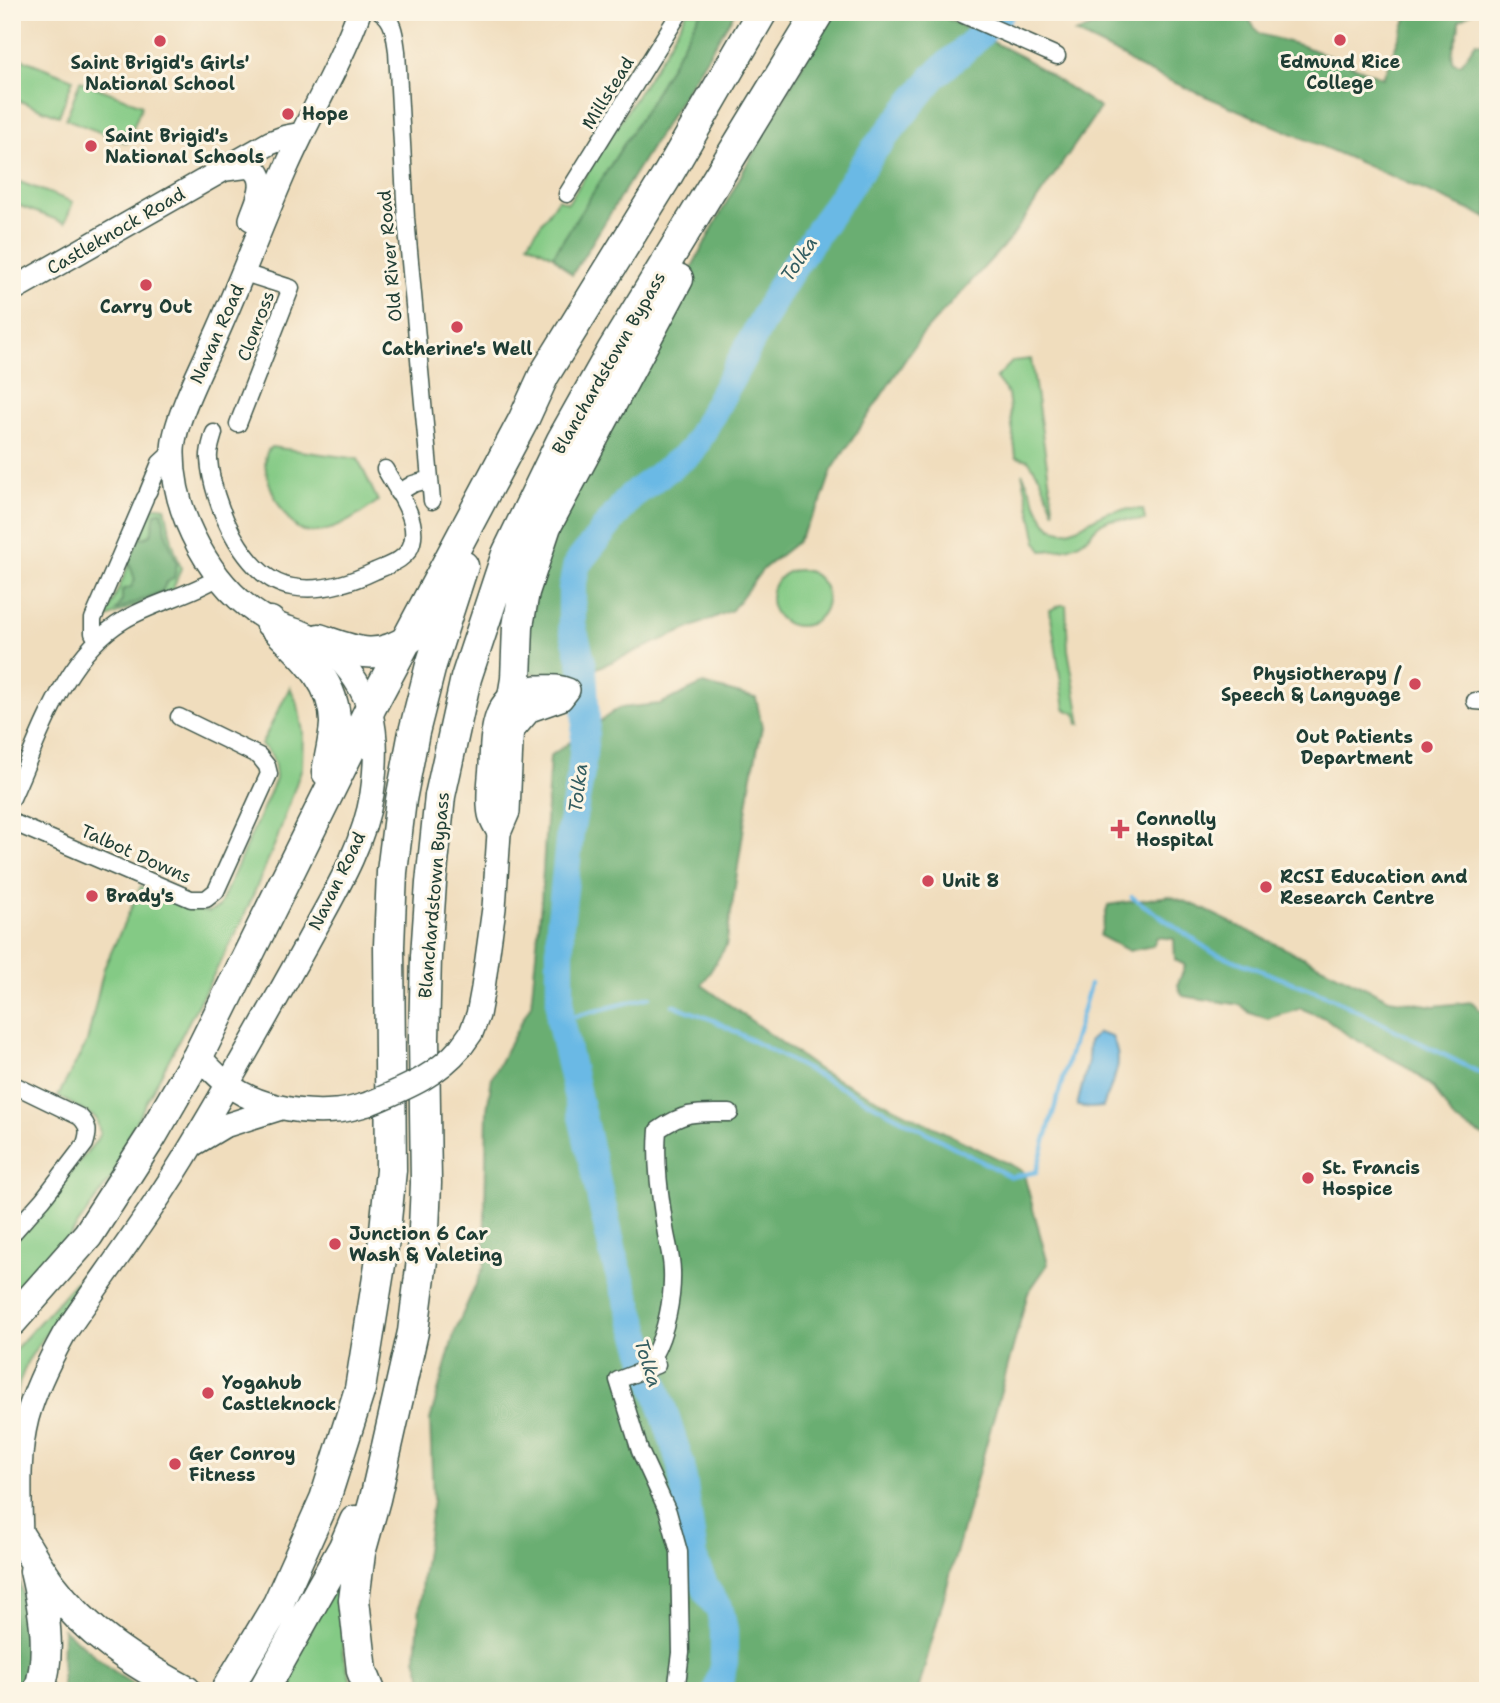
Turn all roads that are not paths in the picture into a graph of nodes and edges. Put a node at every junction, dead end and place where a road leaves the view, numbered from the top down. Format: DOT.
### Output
graph roads {
  1 [pos="359,12"];
  2 [pos="381,12"];
  3 [pos="680,12"];
  4 [pos="762,12"];
  5 [pos="959,13"];
  6 [pos="818,14"];
  7 [pos="1057,56"];
  8 [pos="302,134"];
  9 [pos="219,171"];
  10 [pos="567,194"];
  11 [pos="244,273"];
  12 [pos="12,290"];
  13 [pos="523,421"];
  14 [pos="238,424"];
  15 [pos="214,433"];
  16 [pos="173,451"];
  17 [pos="385,469"];
  18 [pos="430,479"];
  19 [pos="398,493"];
  20 [pos="432,501"];
  21 [pos="217,578"];
  22 [pos="270,622"];
  23 [pos="319,639"];
  24 [pos="409,639"];
  25 [pos="97,640"];
  26 [pos="513,697"];
  27 [pos="371,707"];
  28 [pos="179,716"];
  29 [pos="512,730"];
  30 [pos="12,799"];
  31 [pos="12,822"];
  32 [pos="499,833"];
  33 [pos="286,880"];
  34 [pos="198,1056"];
  35 [pos="12,1084"];
  36 [pos="228,1084"];
  37 [pos="281,1108"];
  38 [pos="730,1113"];
  39 [pos="192,1146"];
  40 [pos="12,1234"];
  41 [pos="12,1321"];
  42 [pos="385,1446"];
  43 [pos="22,1541"];
  44 [pos="42,1677"];
  45 [pos="186,1691"];
  46 [pos="226,1691"];
  47 [pos="263,1691"];
  48 [pos="370,1691"];
  49 [pos="677,1691"];
  1 -- 8 [label="main road, Navan Road"];
  2 -- 18 [label="street, Old River Road"];
  3 -- 10 [label="street, Millstead"];
  4 -- 13 [label="highway"];
  5 -- 7 [label="street"];
  6 -- 26 [label="highway"];
  6 -- 42 [label="highway, Blanchardstown Bypass"];
  8 -- 9 [label="main road, Castleknock Road"];
  8 -- 11 [label="main road, Navan Road"];
  9 -- 11 [label="main road, Castleknock Road"];
  9 -- 12 [label="main road, Castleknock Road"];
  11 -- 14 [label="street, Clonross"];
  11 -- 16 [label="main road, Navan Road"];
  13 -- 24 [label="highway"];
  13 -- 46 [label="highway"];
  15 -- 19 [label="street"];
  16 -- 21 [label="main road, Navan Road"];
  16 -- 25 [label="street"];
  17 -- 19 [label="street"];
  18 -- 19 [label="street"];
  18 -- 20 [label="street, Old River Road"];
  21 -- 22 [label="main road, Navan Road"];
  21 -- 25 [label="street"];
  22 -- 23 [label="main road, Navan Road"];
  22 -- 33 [label="highway"];
  23 -- 24 [label="highway"];
  23 -- 27 [label="main road, Navan Road"];
  24 -- 27 [label="highway"];
  25 -- 30 [label="street"];
  26 -- 29 [label="main road"];
  26 -- 29 [label="main road"];
  26 -- 32 [label="main road"];
  27 -- 33 [label="highway"];
  27 -- 36 [label="main road, Navan Road"];
  28 -- 31 [label="street, Talbot Downs"];
  29 -- 32 [label="main road"];
  32 -- 37 [label="main road, bridge"];
  33 -- 34 [label="highway"];
  34 -- 36 [label="main road"];
  34 -- 41 [label="highway"];
  35 -- 40 [label="street"];
  36 -- 37 [label="main road"];
  36 -- 39 [label="main road, Navan Road"];
  37 -- 39 [label="main road"];
  38 -- 49 [label="street"];
  39 -- 43 [label="main road, Navan Road"];
  42 -- 47 [label="highway"];
  42 -- 48 [label="highway"];
  43 -- 44 [label="highway"];
  43 -- 45 [label="highway"];
}
